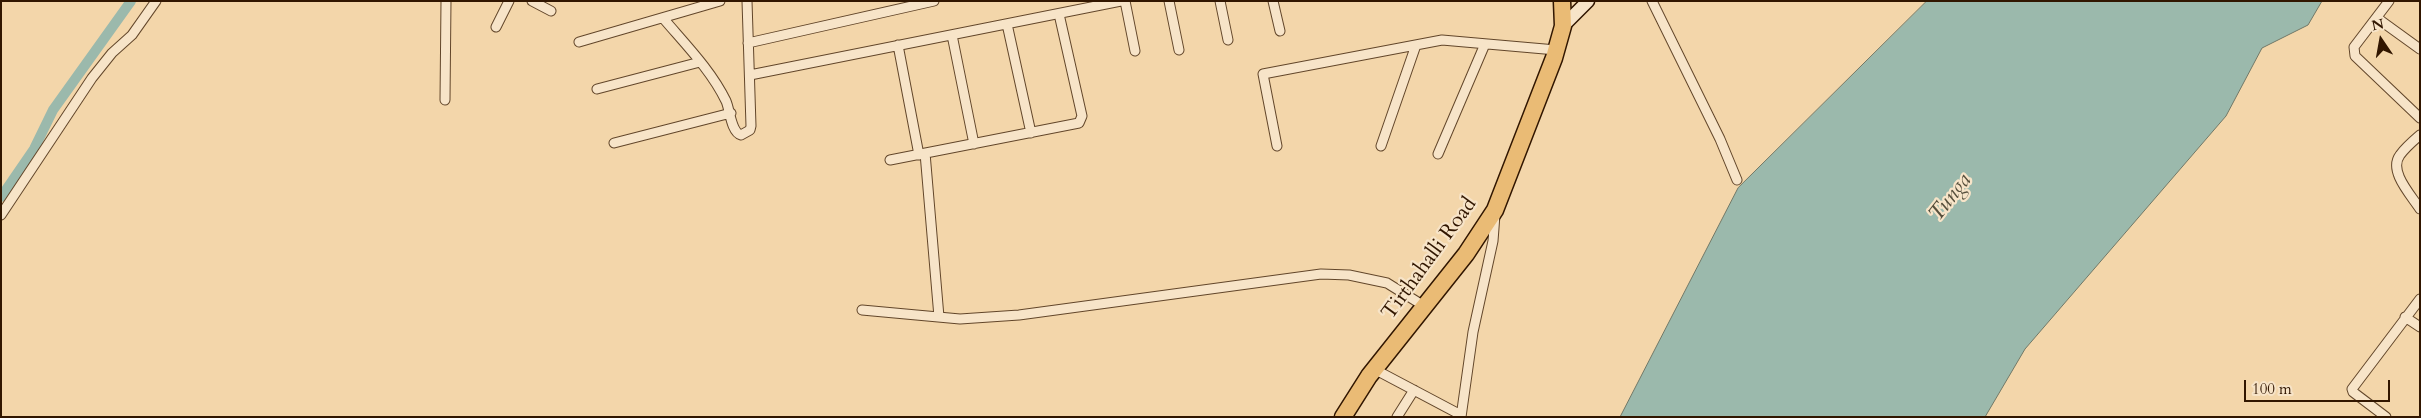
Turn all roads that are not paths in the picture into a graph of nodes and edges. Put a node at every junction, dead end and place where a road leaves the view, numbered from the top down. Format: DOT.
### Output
graph roads {
  1 [pos="156,1"];
  2 [pos="446,1"];
  3 [pos="509,1"];
  4 [pos="532,1"];
  5 [pos="720,1"];
  6 [pos="747,1"];
  7 [pos="934,1"];
  8 [pos="1121,1"];
  9 [pos="1125,1"];
  10 [pos="1169,1"];
  11 [pos="1220,1"];
  12 [pos="1273,1"];
  13 [pos="1562,1"];
  14 [pos="1588,1"];
  15 [pos="1652,1"];
  16 [pos="2389,1"];
  17 [pos="550,11"];
  18 [pos="1060,14"];
  19 [pos="663,18"];
  20 [pos="2377,18"];
  21 [pos="1007,24"];
  22 [pos="1563,26"];
  23 [pos="496,28"];
  24 [pos="1280,31"];
  25 [pos="952,35"];
  26 [pos="1228,40"];
  27 [pos="579,42"];
  28 [pos="748,43"];
  29 [pos="1485,44"];
  30 [pos="898,45"];
  31 [pos="1416,45"];
  32 [pos="2420,49"];
  33 [pos="1179,50"];
  34 [pos="1556,50"];
  35 [pos="1135,51"];
  36 [pos="700,62"];
  37 [pos="750,75"];
  38 [pos="597,89"];
  39 [pos="445,100"];
  40 [pos="730,113"];
  41 [pos="2420,118"];
  42 [pos="1031,133"];
  43 [pos="2420,135"];
  44 [pos="614,143"];
  45 [pos="974,144"];
  46 [pos="1277,146"];
  47 [pos="1382,146"];
  48 [pos="922,154"];
  49 [pos="1438,154"];
  50 [pos="890,160"];
  51 [pos="1737,180"];
  52 [pos="2420,209"];
  53 [pos="1495,210"];
  54 [pos="1,215"];
  55 [pos="2420,299"];
  56 [pos="1424,306"];
  57 [pos="862,310"];
  58 [pos="940,317"];
  59 [pos="2405,317"];
  60 [pos="2420,328"];
  61 [pos="1374,369"];
  62 [pos="1414,390"];
  63 [pos="1461,416"];
  64 [pos="1344,417"];
  65 [pos="1397,417"];
  66 [pos="2386,417"];
  1 -- 54 [label="street"];
  2 -- 39 [label="street"];
  3 -- 23 [label="street"];
  4 -- 17 [label="street"];
  5 -- 19 [label="street"];
  6 -- 28 [label="street"];
  7 -- 28 [label="street"];
  8 -- 18 [label="street"];
  9 -- 35 [label="street"];
  10 -- 33 [label="street"];
  11 -- 26 [label="street"];
  12 -- 24 [label="street"];
  13 -- 22 [label="highway, Tirthahalli Road"];
  14 -- 22 [label="street"];
  15 -- 51 [label="street"];
  16 -- 20 [label="street"];
  18 -- 21 [label="street"];
  18 -- 42 [label="street"];
  19 -- 27 [label="street"];
  19 -- 36 [label="street"];
  20 -- 32 [label="street"];
  20 -- 41 [label="street"];
  21 -- 25 [label="street"];
  21 -- 42 [label="street"];
  22 -- 34 [label="highway, Tirthahalli Road"];
  25 -- 30 [label="street"];
  25 -- 45 [label="street"];
  28 -- 37 [label="street"];
  29 -- 31 [label="street"];
  29 -- 34 [label="street"];
  29 -- 49 [label="street"];
  30 -- 37 [label="street"];
  30 -- 48 [label="street"];
  31 -- 46 [label="street"];
  31 -- 47 [label="street"];
  34 -- 53 [label="highway, Tirthahalli Road"];
  36 -- 38 [label="street"];
  36 -- 40 [label="street"];
  37 -- 40 [label="street"];
  40 -- 44 [label="street"];
  42 -- 45 [label="street"];
  43 -- 52 [label="street"];
  45 -- 48 [label="street"];
  48 -- 50 [label="street"];
  48 -- 58 [label="street"];
  53 -- 56 [label="highway, Tirthahalli Road"];
  53 -- 63 [label="street"];
  55 -- 59 [label="street"];
  56 -- 58 [label="street"];
  56 -- 61 [label="highway, Tirthahalli Road"];
  57 -- 58 [label="street"];
  59 -- 60 [label="street"];
  59 -- 66 [label="street"];
  61 -- 62 [label="street"];
  61 -- 64 [label="highway, Tirthahalli Road"];
  62 -- 63 [label="street"];
  62 -- 65 [label="street"];
}
